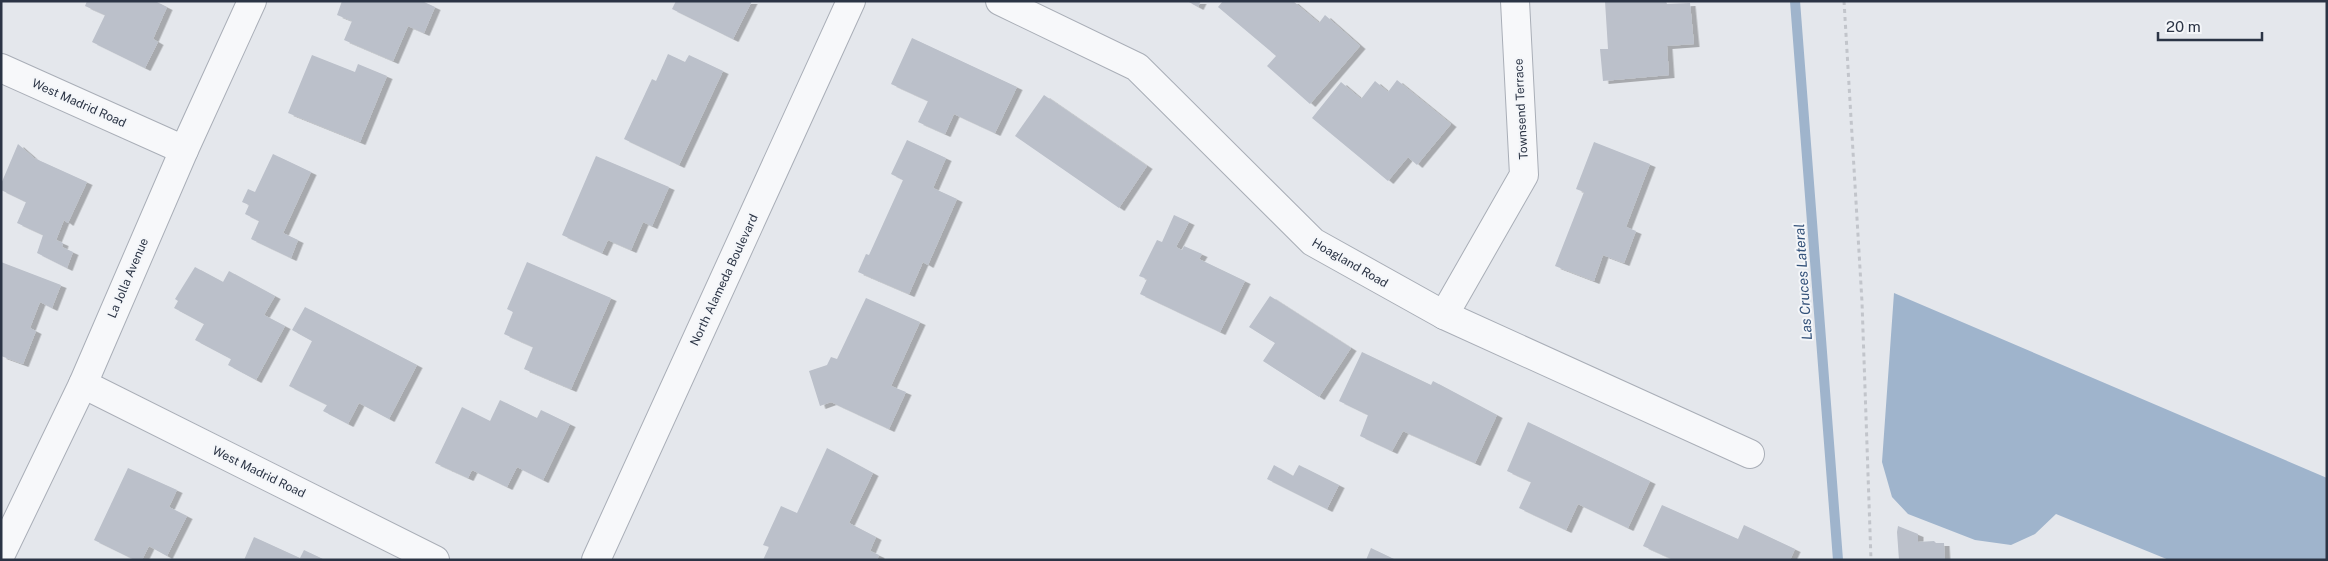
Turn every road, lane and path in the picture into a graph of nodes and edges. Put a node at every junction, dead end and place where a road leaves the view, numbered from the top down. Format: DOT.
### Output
graph roads {
  1 [pos="252,1"];
  2 [pos="851,1"];
  3 [pos="1000,1"];
  4 [pos="1515,1"];
  5 [pos="1844,1"];
  6 [pos="1,68"];
  7 [pos="184,150"];
  8 [pos="1444,315"];
  9 [pos="83,384"];
  10 [pos="1750,454"];
  11 [pos="1,554"];
  12 [pos="435,560"];
  13 [pos="596,560"];
  14 [pos="1871,560"];
  1 -- 7 [label="street, La Jolla Avenue"];
  2 -- 13 [label="street, North Alameda Boulevard"];
  3 -- 8 [label="street, Hoagland Road"];
  4 -- 8 [label="street, Townsend Terrace"];
  5 -- 14 [label="path"];
  6 -- 7 [label="street, West Madrid Road"];
  7 -- 9 [label="street, La Jolla Avenue"];
  8 -- 10 [label="street, Hoagland Road"];
  9 -- 11 [label="street, La Jolla Avenue"];
  9 -- 12 [label="street, West Madrid Road"];
}
